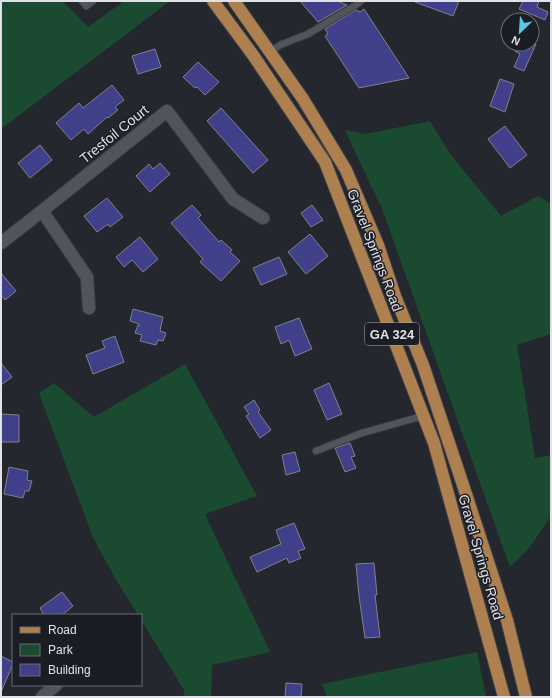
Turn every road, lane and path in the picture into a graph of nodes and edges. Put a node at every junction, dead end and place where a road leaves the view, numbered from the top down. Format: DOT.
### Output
graph roads {
  1 [pos="82,1"];
  2 [pos="93,1"];
  3 [pos="213,1"];
  4 [pos="234,1"];
  5 [pos="361,1"];
  6 [pos="270,52"];
  7 [pos="42,211"];
  8 [pos="263,218"];
  9 [pos="1,243"];
  10 [pos="89,308"];
  11 [pos="423,416"];
  12 [pos="316,451"];
  13 [pos="55,686"];
  14 [pos="42,697"];
  15 [pos="504,697"];
  16 [pos="526,697"];
  1 -- 2 [label="lane"];
  3 -- 11 [label="main road, Gravel Springs Road / GA 324"];
  4 -- 6 [label="main road, Gravel Springs Road / GA 324"];
  5 -- 6 [label="lane"];
  6 -- 16 [label="main road, Gravel Springs Road / GA 324"];
  7 -- 8 [label="street, Tresfoil Court"];
  7 -- 9 [label="street"];
  7 -- 10 [label="street"];
  11 -- 12 [label="lane"];
  11 -- 15 [label="main road, Gravel Springs Road / GA 324"];
  13 -- 14 [label="street"];
}
